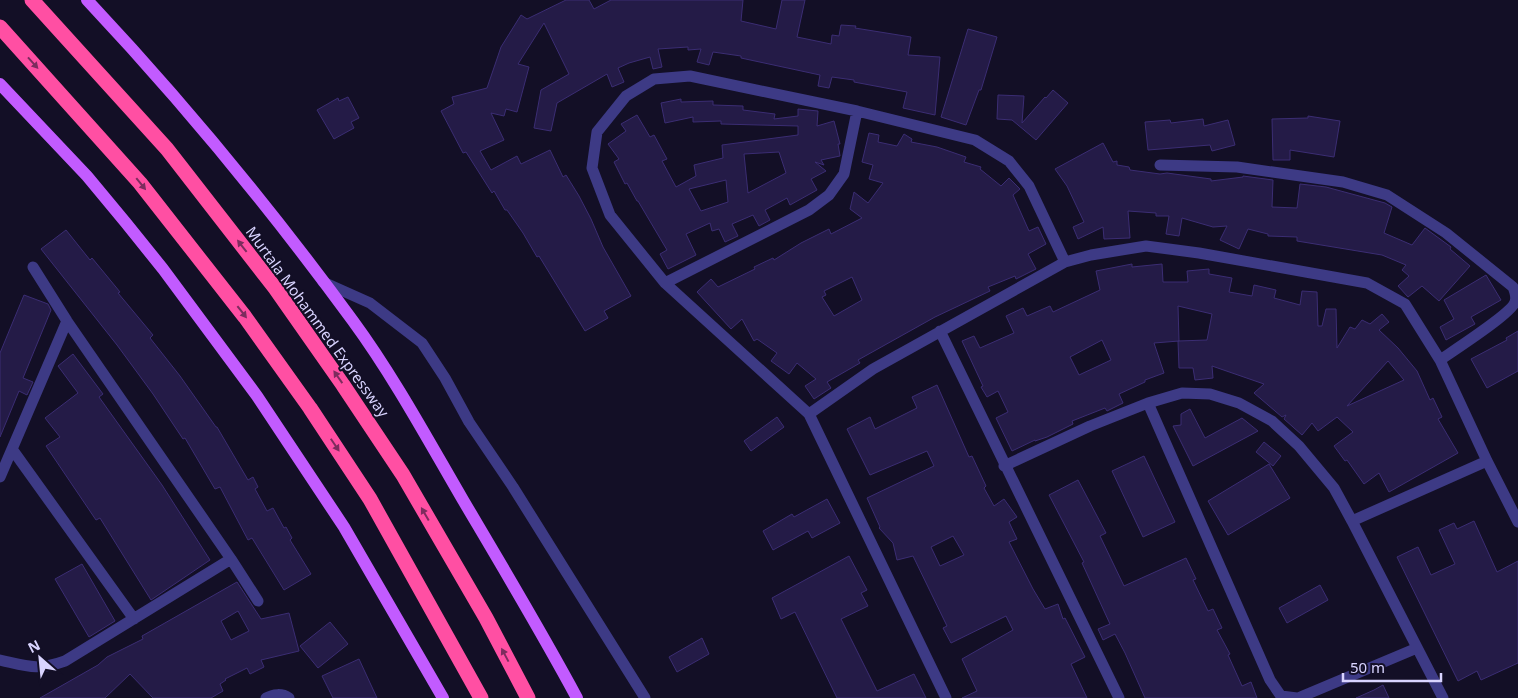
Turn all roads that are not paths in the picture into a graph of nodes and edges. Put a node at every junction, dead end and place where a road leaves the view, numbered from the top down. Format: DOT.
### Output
graph roads {
  1 [pos="32,0"];
  2 [pos="87,0"];
  3 [pos="0,27"];
  4 [pos="0,84"];
  5 [pos="857,110"];
  6 [pos="1160,165"];
  7 [pos="1065,262"];
  8 [pos="33,267"];
  9 [pos="322,281"];
  10 [pos="665,283"];
  11 [pos="67,321"];
  12 [pos="940,331"];
  13 [pos="1440,360"];
  14 [pos="1148,403"];
  15 [pos="810,414"];
  16 [pos="12,449"];
  17 [pos="1487,461"];
  18 [pos="1004,466"];
  19 [pos="0,477"];
  20 [pos="1352,521"];
  21 [pos="1518,522"];
  22 [pos="231,559"];
  23 [pos="258,602"];
  24 [pos="134,619"];
  25 [pos="1417,648"];
  26 [pos="0,660"];
  27 [pos="266,698"];
  28 [pos="289,698"];
  29 [pos="443,698"];
  30 [pos="481,698"];
  31 [pos="528,698"];
  32 [pos="577,698"];
  33 [pos="645,698"];
  34 [pos="946,698"];
  35 [pos="1119,698"];
  36 [pos="1298,698"];
  37 [pos="1443,698"];
  31 -- 1 [label="highway, Murtala Mohammed Expressway, one-way"];
  2 -- 9 [label="main road"];
  3 -- 30 [label="highway, one-way"];
  4 -- 29 [label="main road"];
  5 -- 7 [label="street"];
  5 -- 10 [label="street"];
  5 -- 10 [label="street"];
  6 -- 13 [label="street"];
  7 -- 12 [label="street"];
  7 -- 13 [label="street"];
  8 -- 11 [label="street"];
  9 -- 32 [label="main road"];
  9 -- 33 [label="street"];
  10 -- 15 [label="street"];
  11 -- 16 [label="street"];
  11 -- 22 [label="street"];
  12 -- 15 [label="street"];
  12 -- 18 [label="street"];
  13 -- 17 [label="street"];
  14 -- 18 [label="street"];
  14 -- 20 [label="street"];
  14 -- 36 [label="street"];
  15 -- 34 [label="street"];
  16 -- 19 [label="street"];
  16 -- 24 [label="street"];
  17 -- 20 [label="street"];
  17 -- 21 [label="street"];
  18 -- 35 [label="street"];
  20 -- 25 [label="street"];
  22 -- 23 [label="street"];
  22 -- 24 [label="street"];
  24 -- 26 [label="street"];
  25 -- 36 [label="street"];
  25 -- 37 [label="street"];
  27 -- 28 [label="street"];
}
